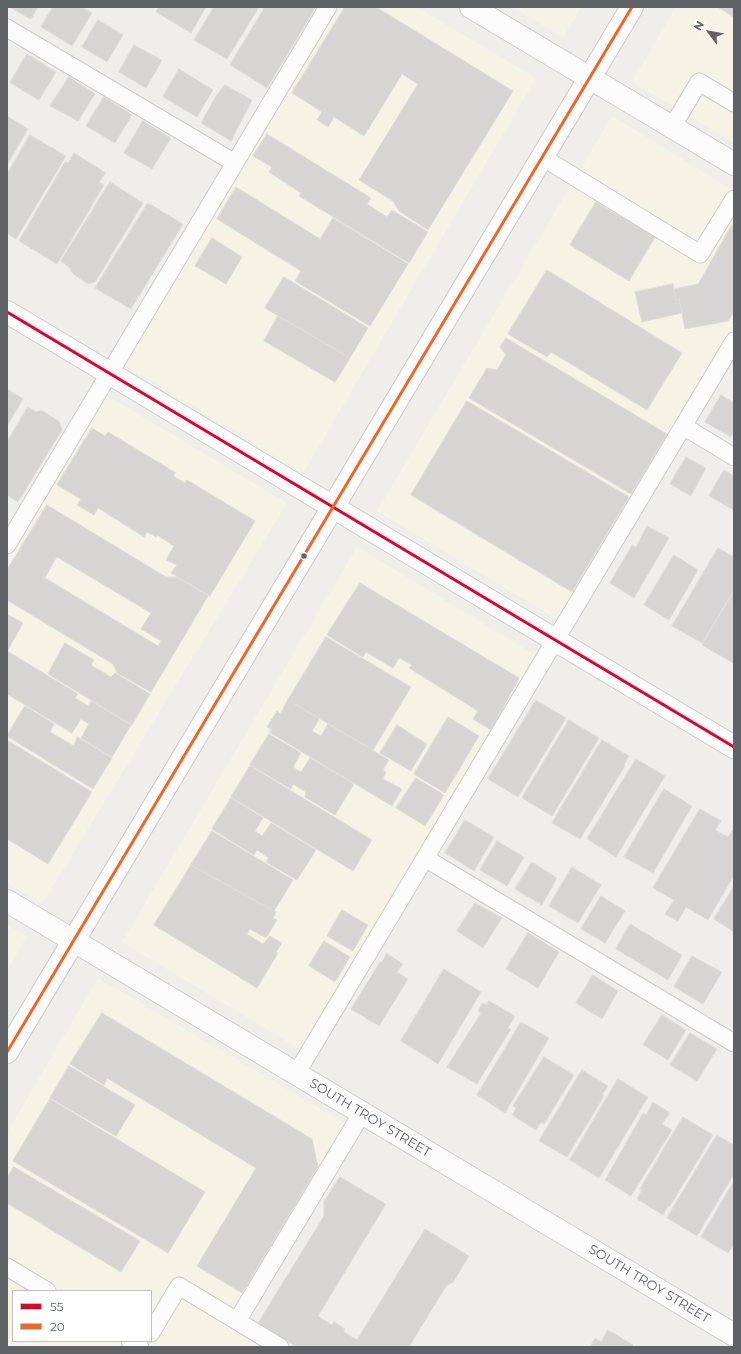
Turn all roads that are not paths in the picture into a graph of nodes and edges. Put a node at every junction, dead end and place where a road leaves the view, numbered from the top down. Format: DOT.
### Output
graph roads {
  1 [pos="328,7"];
  2 [pos="471,7"];
  3 [pos="632,7"];
  4 [pos="7,28"];
  5 [pos="590,78"];
  6 [pos="734,103"];
  7 [pos="672,127"];
  8 [pos="542,157"];
  9 [pos="234,163"];
  10 [pos="734,164"];
  11 [pos="734,199"];
  12 [pos="7,312"];
  13 [pos="734,341"];
  14 [pos="109,373"];
  15 [pos="683,426"];
  16 [pos="734,457"];
  17 [pos="333,507"];
  18 [pos="7,545"];
  19 [pos="556,640"];
  20 [pos="734,747"];
  21 [pos="425,858"];
  22 [pos="7,901"];
  23 [pos="73,941"];
  24 [pos="734,1043"];
  25 [pos="7,1052"];
  26 [pos="296,1074"];
  27 [pos="362,1113"];
  28 [pos="7,1267"];
  29 [pos="45,1290"];
  30 [pos="237,1321"];
  31 [pos="152,1331"];
  32 [pos="734,1335"];
  33 [pos="132,1342"];
  34 [pos="141,1347"];
  35 [pos="280,1347"];
  1 -- 9 [label="lane"];
  2 -- 5 [label="street"];
  3 -- 5 [label="street"];
  4 -- 9 [label="lane"];
  5 -- 7 [label="street"];
  5 -- 8 [label="street"];
  6 -- 7 [label="lane"];
  7 -- 10 [label="street"];
  8 -- 11 [label="lane"];
  8 -- 17 [label="street"];
  9 -- 14 [label="lane"];
  12 -- 14 [label="street"];
  13 -- 15 [label="lane"];
  14 -- 17 [label="street"];
  14 -- 18 [label="lane"];
  15 -- 16 [label="lane"];
  15 -- 19 [label="lane"];
  17 -- 19 [label="street"];
  17 -- 23 [label="street"];
  19 -- 20 [label="street"];
  19 -- 21 [label="lane"];
  21 -- 24 [label="lane"];
  21 -- 26 [label="lane"];
  22 -- 23 [label="street, SOUTH TROY STREET"];
  23 -- 25 [label="street"];
  23 -- 26 [label="street, SOUTH TROY STREET"];
  26 -- 27 [label="street, SOUTH TROY STREET"];
  27 -- 30 [label="lane"];
  27 -- 32 [label="street, SOUTH TROY STREET"];
  28 -- 29 [label="lane"];
  30 -- 31 [label="lane"];
  30 -- 35 [label="lane"];
  33 -- 34 [label="lane"];
}
